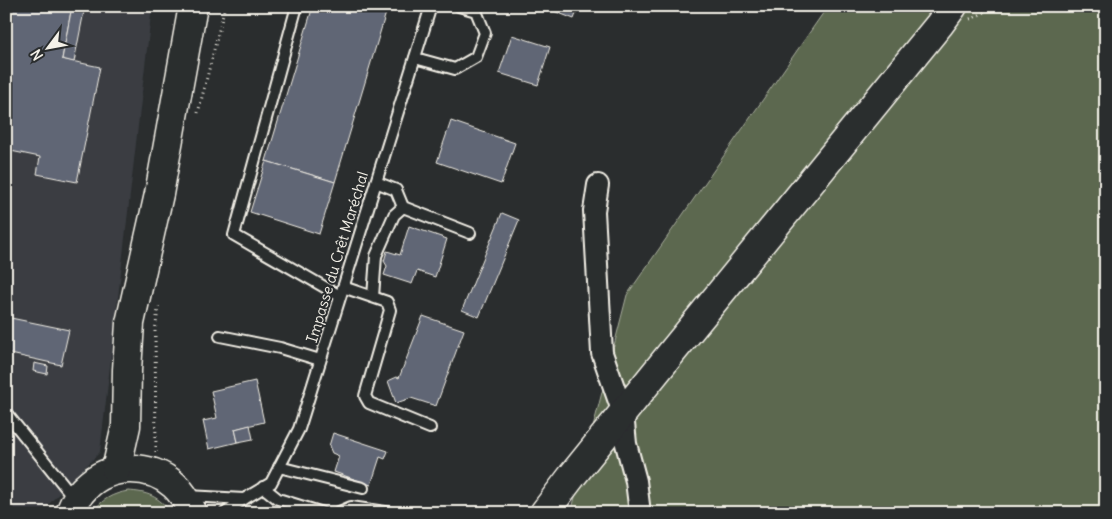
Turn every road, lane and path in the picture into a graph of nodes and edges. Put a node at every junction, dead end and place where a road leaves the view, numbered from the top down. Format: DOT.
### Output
graph roads {
  1 [pos="193,6"];
  2 [pos="225,6"];
  3 [pos="297,6"];
  4 [pos="431,6"];
  5 [pos="460,6"];
  6 [pos="953,6"];
  7 [pos="414,58"];
  8 [pos="196,122"];
  9 [pos="376,182"];
  10 [pos="598,185"];
  11 [pos="403,206"];
  12 [pos="470,233"];
  13 [pos="342,292"];
  14 [pos="161,294"];
  15 [pos="373,297"];
  16 [pos="220,336"];
  17 [pos="320,360"];
  18 [pos="6,413"];
  19 [pos="623,413"];
  20 [pos="430,428"];
  21 [pos="279,467"];
  22 [pos="116,470"];
  23 [pos="158,474"];
  24 [pos="263,488"];
  25 [pos="363,488"];
  26 [pos="244,499"];
  27 [pos="189,504"];
  28 [pos="72,506"];
  29 [pos="224,513"];
  30 [pos="323,513"];
  31 [pos="336,513"];
  32 [pos="392,513"];
  33 [pos="544,513"];
  34 [pos="640,513"];
  1 -- 22 [label="main road"];
  2 -- 8 [label="path"];
  3 -- 13 [label="lane"];
  4 -- 7 [label="lane, Impasse du Crêt Maréchal"];
  5 -- 7 [label="lane"];
  6 -- 19 [label="main road"];
  7 -- 9 [label="lane, Impasse du Crêt Maréchal"];
  9 -- 11 [label="lane"];
  9 -- 13 [label="lane, Impasse du Crêt Maréchal"];
  10 -- 19 [label="street"];
  11 -- 12 [label="lane"];
  11 -- 15 [label="lane"];
  13 -- 15 [label="lane"];
  13 -- 17 [label="lane, Impasse du Crêt Maréchal"];
  14 -- 23 [label="path"];
  15 -- 20 [label="lane"];
  16 -- 17 [label="lane"];
  17 -- 21 [label="lane, Impasse du Crêt Maréchal"];
  18 -- 28 [label="lane"];
  19 -- 33 [label="main road"];
  19 -- 34 [label="street"];
  21 -- 24 [label="lane, Impasse du Crêt Maréchal"];
  21 -- 25 [label="lane"];
  22 -- 23 [label="main road"];
  22 -- 28 [label="main road"];
  23 -- 27 [label="main road"];
  24 -- 26 [label="lane, Impasse du Crêt Maréchal"];
  24 -- 30 [label="lane"];
  26 -- 27 [label="lane"];
  26 -- 29 [label="lane, Impasse du Crêt Maréchal"];
  31 -- 32 [label="lane"];
}
